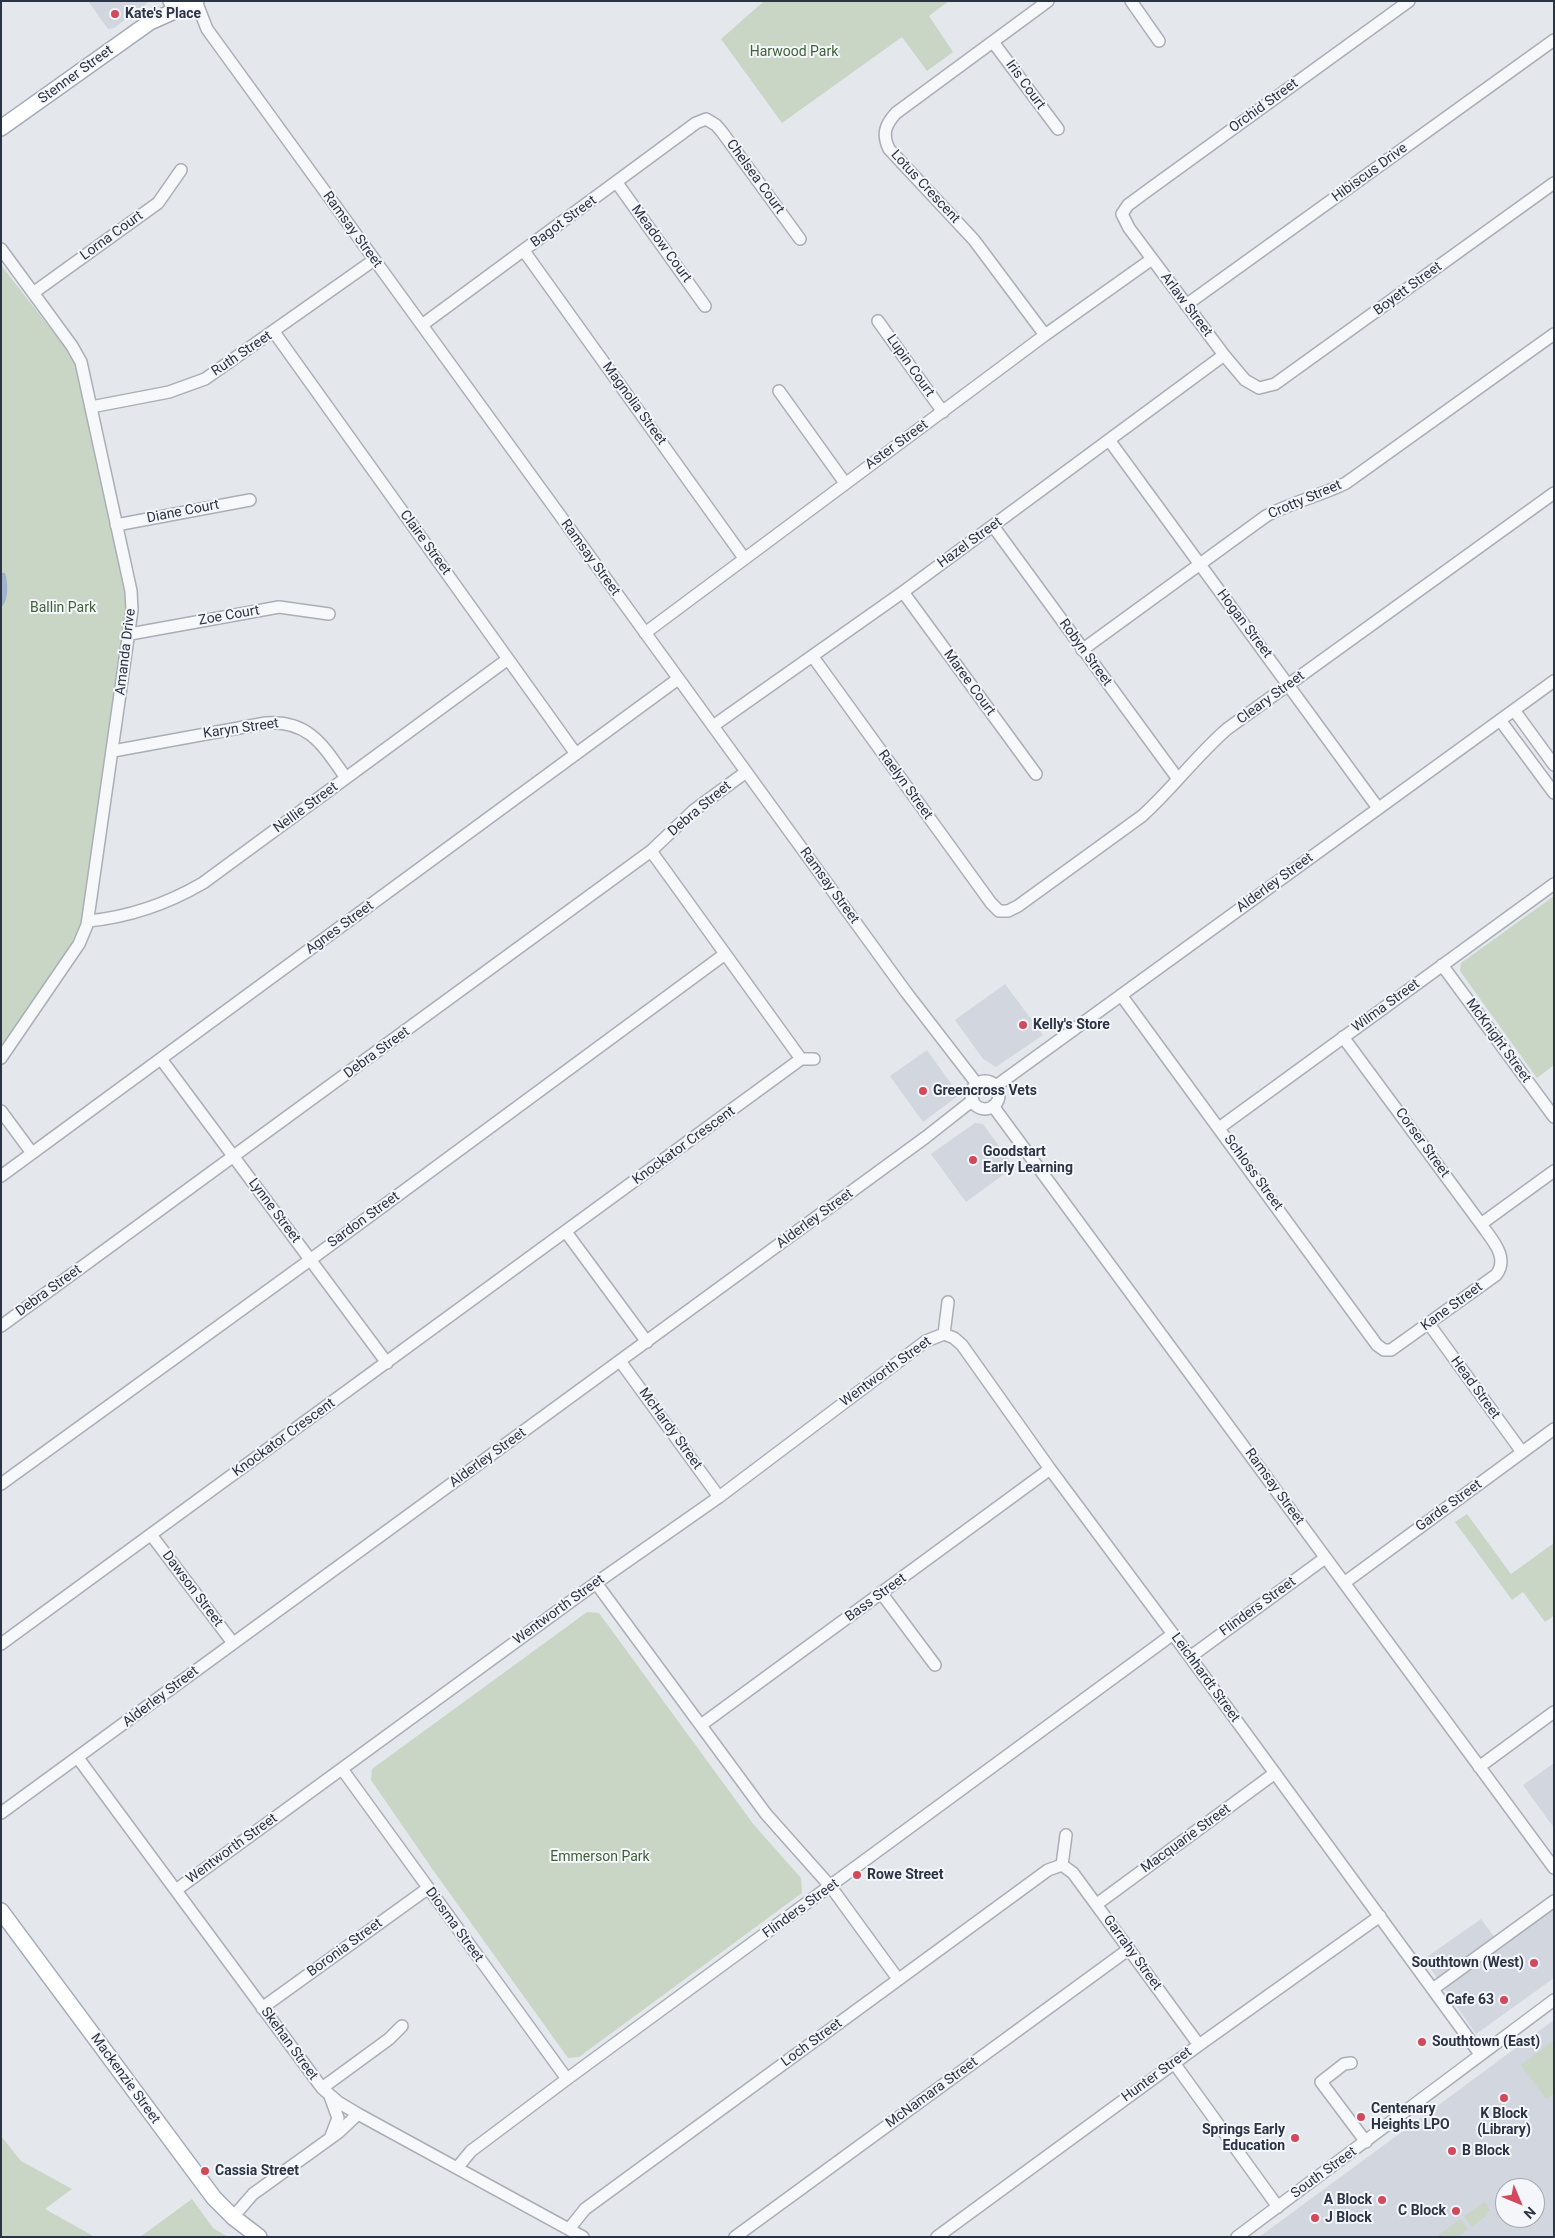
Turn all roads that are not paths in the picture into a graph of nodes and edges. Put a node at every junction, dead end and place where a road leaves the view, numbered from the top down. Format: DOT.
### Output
graph roads {
  1 [pos="1048,1"];
  2 [pos="1131,1"];
  3 [pos="1409,1"];
  4 [pos="179,5"];
  5 [pos="1554,40"];
  6 [pos="1159,41"];
  7 [pos="993,42"];
  8 [pos="706,119"];
  9 [pos="1,128"];
  10 [pos="1058,129"];
  11 [pos="181,170"];
  12 [pos="617,183"];
  13 [pos="1554,183"];
  14 [pos="1122,214"];
  15 [pos="800,239"];
  16 [pos="1,249"];
  17 [pos="524,251"];
  18 [pos="1152,259"];
  19 [pos="374,260"];
  20 [pos="33,292"];
  21 [pos="1186,305"];
  22 [pos="705,306"];
  23 [pos="878,321"];
  24 [pos="422,325"];
  25 [pos="274,332"];
  26 [pos="1554,334"];
  27 [pos="1045,335"];
  28 [pos="1224,355"];
  29 [pos="1259,388"];
  30 [pos="779,391"];
  31 [pos="91,408"];
  32 [pos="943,412"];
  33 [pos="1109,440"];
  34 [pos="845,483"];
  35 [pos="1554,493"];
  36 [pos="250,500"];
  37 [pos="116,525"];
  38 [pos="993,526"];
  39 [pos="744,558"];
  40 [pos="1199,564"];
  41 [pos="903,592"];
  42 [pos="329,614"];
  43 [pos="645,633"];
  44 [pos="130,634"];
  45 [pos="1082,650"];
  46 [pos="813,657"];
  47 [pos="508,659"];
  48 [pos="678,679"];
  49 [pos="1554,680"];
  50 [pos="1289,685"];
  51 [pos="1514,710"];
  52 [pos="1500,720"];
  53 [pos="713,726"];
  54 [pos="113,751"];
  55 [pos="576,754"];
  56 [pos="1554,765"];
  57 [pos="746,772"];
  58 [pos="1036,774"];
  59 [pos="346,778"];
  60 [pos="1178,778"];
  61 [pos="1554,793"];
  62 [pos="1378,808"];
  63 [pos="651,851"];
  64 [pos="1554,884"];
  65 [pos="999,911"];
  66 [pos="88,921"];
  67 [pos="725,954"];
  68 [pos="1442,965"];
  69 [pos="1121,995"];
  70 [pos="1344,1037"];
  71 [pos="1,1058"];
  72 [pos="161,1059"];
  73 [pos="801,1059"];
  74 [pos="814,1059"];
  75 [pos="977,1084"];
  76 [pos="996,1086"];
  77 [pos="973,1100"];
  78 [pos="993,1106"];
  79 [pos="1,1112"];
  80 [pos="1554,1117"];
  81 [pos="1219,1128"];
  82 [pos="32,1153"];
  83 [pos="234,1156"];
  84 [pos="1554,1171"];
  85 [pos="1,1176"];
  86 [pos="1481,1224"];
  87 [pos="566,1232"];
  88 [pos="1499,1250"];
  89 [pos="310,1260"];
  90 [pos="948,1302"];
  91 [pos="1429,1324"];
  92 [pos="1,1326"];
  93 [pos="944,1334"];
  94 [pos="648,1342"];
  95 [pos="1384,1350"];
  96 [pos="620,1361"];
  97 [pos="387,1362"];
  98 [pos="1554,1429"];
  99 [pos="1522,1452"];
  100 [pos="1050,1469"];
  101 [pos="1,1484"];
  102 [pos="719,1497"];
  103 [pos="152,1536"];
  104 [pos="1325,1558"];
  105 [pos="596,1582"];
  106 [pos="1344,1583"];
  107 [pos="882,1594"];
  108 [pos="1173,1634"];
  109 [pos="233,1643"];
  110 [pos="1,1644"];
  111 [pos="1190,1657"];
  112 [pos="935,1665"];
  113 [pos="1554,1712"];
  114 [pos="701,1725"];
  115 [pos="78,1758"];
  116 [pos="1479,1767"];
  117 [pos="342,1770"];
  118 [pos="1275,1773"];
  119 [pos="1,1813"];
  120 [pos="1066,1835"];
  121 [pos="1062,1864"];
  122 [pos="1554,1868"];
  123 [pos="831,1887"];
  124 [pos="427,1889"];
  125 [pos="176,1890"];
  126 [pos="1554,1901"];
  127 [pos="1097,1904"];
  128 [pos="1,1912"];
  129 [pos="1380,1916"];
  130 [pos="1130,1949"];
  131 [pos="898,1979"];
  132 [pos="1434,1989"];
  133 [pos="1554,2000"];
  134 [pos="262,2008"];
  135 [pos="402,2026"];
  136 [pos="1199,2045"];
  137 [pos="1480,2054"];
  138 [pos="1351,2062"];
  139 [pos="1174,2064"];
  140 [pos="567,2079"];
  141 [pos="326,2092"];
  142 [pos="358,2114"];
  143 [pos="330,2138"];
  144 [pos="1366,2142"];
  145 [pos="457,2168"];
  146 [pos="1278,2207"];
  147 [pos="233,2217"];
  148 [pos="569,2229"];
  149 [pos="260,2237"];
  150 [pos="583,2237"];
  151 [pos="735,2237"];
  152 [pos="937,2237"];
  153 [pos="1237,2237"];
  1 -- 7 [label="street, Lotus Crescent"];
  2 -- 6 [label="street"];
  3 -- 14 [label="street, Orchid Street"];
  4 -- 9 [label="main road, Stenner Street"];
  4 -- 19 [label="street, Ramsay Street"];
  5 -- 21 [label="street, Hibiscus Drive"];
  7 -- 10 [label="street, Iris Court"];
  7 -- 27 [label="street, Lotus Crescent"];
  8 -- 12 [label="street, Bagot Street"];
  8 -- 15 [label="street, Chelsea Court"];
  11 -- 20 [label="street, Lorna Court"];
  12 -- 17 [label="street, Bagot Street"];
  12 -- 22 [label="street, Meadow Court"];
  13 -- 29 [label="street, Boyett Street"];
  14 -- 18 [label="street, Arlaw Street"];
  16 -- 20 [label="street, Amanda Drive"];
  17 -- 24 [label="street, Bagot Street"];
  17 -- 39 [label="street, Magnolia Street"];
  18 -- 21 [label="street, Arlaw Street"];
  18 -- 27 [label="street, Aster Street"];
  19 -- 24 [label="street, Ramsay Street"];
  19 -- 25 [label="street, Ruth Street"];
  20 -- 31 [label="street, Amanda Drive"];
  21 -- 28 [label="street, Arlaw Street"];
  23 -- 32 [label="street, Lupin Court"];
  24 -- 43 [label="street, Ramsay Street"];
  25 -- 31 [label="street, Ruth Street"];
  25 -- 47 [label="street, Claire Street"];
  26 -- 40 [label="street, Crotty Street"];
  27 -- 32 [label="street, Aster Street"];
  28 -- 29 [label="street, Arlaw Street"];
  28 -- 33 [label="street, Hazel Street"];
  30 -- 34 [label="street"];
  31 -- 37 [label="street, Amanda Drive"];
  32 -- 34 [label="street, Aster Street"];
  33 -- 38 [label="street, Hazel Street"];
  33 -- 40 [label="street, Hogan Street"];
  34 -- 39 [label="street, Aster Street"];
  35 -- 50 [label="street, Cleary Street"];
  36 -- 37 [label="street, Diane Court"];
  37 -- 44 [label="street, Amanda Drive"];
  38 -- 41 [label="street, Hazel Street"];
  38 -- 45 [label="street, Robyn Street"];
  39 -- 43 [label="street, Aster Street"];
  40 -- 45 [label="street, Crotty Street"];
  40 -- 50 [label="street, Hogan Street"];
  41 -- 46 [label="street, Hazel Street"];
  41 -- 58 [label="street, Maree Court"];
  42 -- 44 [label="street, Zoe Court"];
  43 -- 48 [label="street, Ramsay Street"];
  44 -- 54 [label="street, Amanda Drive"];
  45 -- 60 [label="street, Robyn Street"];
  46 -- 53 [label="street, Hazel Street"];
  46 -- 65 [label="street, Raelyn Street"];
  47 -- 55 [label="street, Claire Street"];
  47 -- 59 [label="street, Nellie Street"];
  48 -- 53 [label="street, Ramsay Street"];
  48 -- 55 [label="street, Agnes Street"];
  49 -- 51 [label="street, Alderley Street"];
  50 -- 60 [label="street, Cleary Street"];
  50 -- 62 [label="street, Hogan Street"];
  51 -- 52 [label="street, Alderley Street"];
  51 -- 56 [label="street"];
  52 -- 61 [label="street"];
  52 -- 62 [label="street, Alderley Street"];
  53 -- 57 [label="street, Ramsay Street"];
  54 -- 59 [label="street, Karyn Street"];
  54 -- 66 [label="street, Amanda Drive"];
  55 -- 72 [label="street, Agnes Street"];
  57 -- 63 [label="street, Debra Street"];
  57 -- 75 [label="street, Ramsay Street"];
  59 -- 66 [label="street, Nellie Street"];
  60 -- 65 [label="street, Cleary Street"];
  62 -- 69 [label="street, Alderley Street"];
  63 -- 67 [label="street"];
  63 -- 83 [label="street, Debra Street"];
  64 -- 68 [label="street, Wilma Street"];
  66 -- 71 [label="street, Amanda Drive"];
  67 -- 73 [label="street"];
  67 -- 89 [label="street, Sardon Street"];
  68 -- 70 [label="street, Wilma Street"];
  68 -- 80 [label="street, McKnight Street"];
  69 -- 76 [label="street, Alderley Street"];
  69 -- 81 [label="street, Schloss Street"];
  70 -- 81 [label="street, Wilma Street"];
  70 -- 86 [label="street, Corser Street"];
  72 -- 82 [label="street, Agnes Street"];
  72 -- 83 [label="street, Lynne Street"];
  73 -- 74 [label="street"];
  73 -- 87 [label="street, Knockator Crescent"];
  75 -- 76 [label="street"];
  75 -- 77 [label="street"];
  76 -- 78 [label="street"];
  77 -- 78 [label="street"];
  77 -- 94 [label="street, Alderley Street"];
  78 -- 104 [label="street, Ramsay Street"];
  79 -- 82 [label="street"];
  81 -- 95 [label="street, Schloss Street"];
  82 -- 85 [label="street, Agnes Street"];
  83 -- 89 [label="street, Lynne Street"];
  83 -- 92 [label="street, Debra Street"];
  84 -- 86 [label="street"];
  86 -- 88 [label="street, Corser Street"];
  87 -- 94 [label="street"];
  87 -- 97 [label="street, Knockator Crescent"];
  88 -- 91 [label="street, Kane Street"];
  89 -- 97 [label="street, Lynne Street"];
  89 -- 101 [label="street, Sardon Street"];
  90 -- 93 [label="street"];
  91 -- 95 [label="street, Kane Street"];
  91 -- 99 [label="street, Head Street"];
  93 -- 100 [label="street, Leichhardt Street"];
  93 -- 102 [label="street, Wentworth Street"];
  94 -- 96 [label="street, Alderley Street"];
  96 -- 102 [label="street, McHardy Street"];
  96 -- 109 [label="street, Alderley Street"];
  97 -- 103 [label="street, Knockator Crescent"];
  98 -- 99 [label="street, Garde Street"];
  99 -- 106 [label="street, Garde Street"];
  100 -- 107 [label="street, Bass Street"];
  100 -- 108 [label="street, Leichhardt Street"];
  102 -- 105 [label="street, Wentworth Street"];
  103 -- 109 [label="street, Dawson Street"];
  103 -- 110 [label="street, Knockator Crescent"];
  104 -- 106 [label="street, Ramsay Street"];
  104 -- 111 [label="street, Flinders Street"];
  105 -- 114 [label="street"];
  105 -- 117 [label="street, Wentworth Street"];
  106 -- 116 [label="street, Ramsay Street"];
  107 -- 112 [label="street"];
  107 -- 114 [label="street, Bass Street"];
  108 -- 111 [label="street, Leichhardt Street"];
  108 -- 123 [label="street, Flinders Street"];
  109 -- 115 [label="street, Alderley Street"];
  111 -- 118 [label="street, Leichhardt Street"];
  113 -- 116 [label="street"];
  114 -- 123 [label="street"];
  115 -- 119 [label="street, Alderley Street"];
  115 -- 125 [label="street, Skehan Street"];
  116 -- 122 [label="street, Ramsay Street"];
  117 -- 124 [label="street, Diosma Street"];
  117 -- 125 [label="street, Wentworth Street"];
  118 -- 127 [label="street, Macquarie Street"];
  118 -- 129 [label="street, Leichhardt Street"];
  120 -- 121 [label="street"];
  121 -- 127 [label="street, Garrahy Street"];
  121 -- 131 [label="street, Loch Street"];
  123 -- 131 [label="street"];
  123 -- 140 [label="street, Flinders Street"];
  124 -- 134 [label="street, Boronia Street"];
  124 -- 140 [label="street, Diosma Street"];
  125 -- 134 [label="street, Skehan Street"];
  126 -- 132 [label="street"];
  127 -- 130 [label="street, Garrahy Street"];
  128 -- 147 [label="main road, Mackenzie Street"];
  129 -- 132 [label="street, Leichhardt Street"];
  129 -- 136 [label="street, Hunter Street"];
  130 -- 136 [label="street, Garrahy Street"];
  130 -- 151 [label="street, McNamara Street"];
  131 -- 148 [label="street, Loch Street"];
  132 -- 137 [label="street, Leichhardt Street"];
  133 -- 137 [label="street, South Street"];
  134 -- 141 [label="street, Skehan Street"];
  135 -- 141 [label="street"];
  136 -- 139 [label="street, Hunter Street"];
  137 -- 144 [label="street, South Street"];
  138 -- 144 [label="street"];
  139 -- 146 [label="street"];
  139 -- 152 [label="street, Hunter Street"];
  140 -- 145 [label="street, Flinders Street"];
  141 -- 142 [label="street, Skehan Street"];
  141 -- 143 [label="street"];
  142 -- 143 [label="street"];
  142 -- 145 [label="street, Skehan Street"];
  143 -- 147 [label="street"];
  144 -- 146 [label="street, South Street"];
  145 -- 148 [label="street, Skehan Street"];
  146 -- 153 [label="street, South Street"];
  147 -- 149 [label="main road, Mackenzie Street"];
  148 -- 150 [label="street, Skehan Street"];
}
